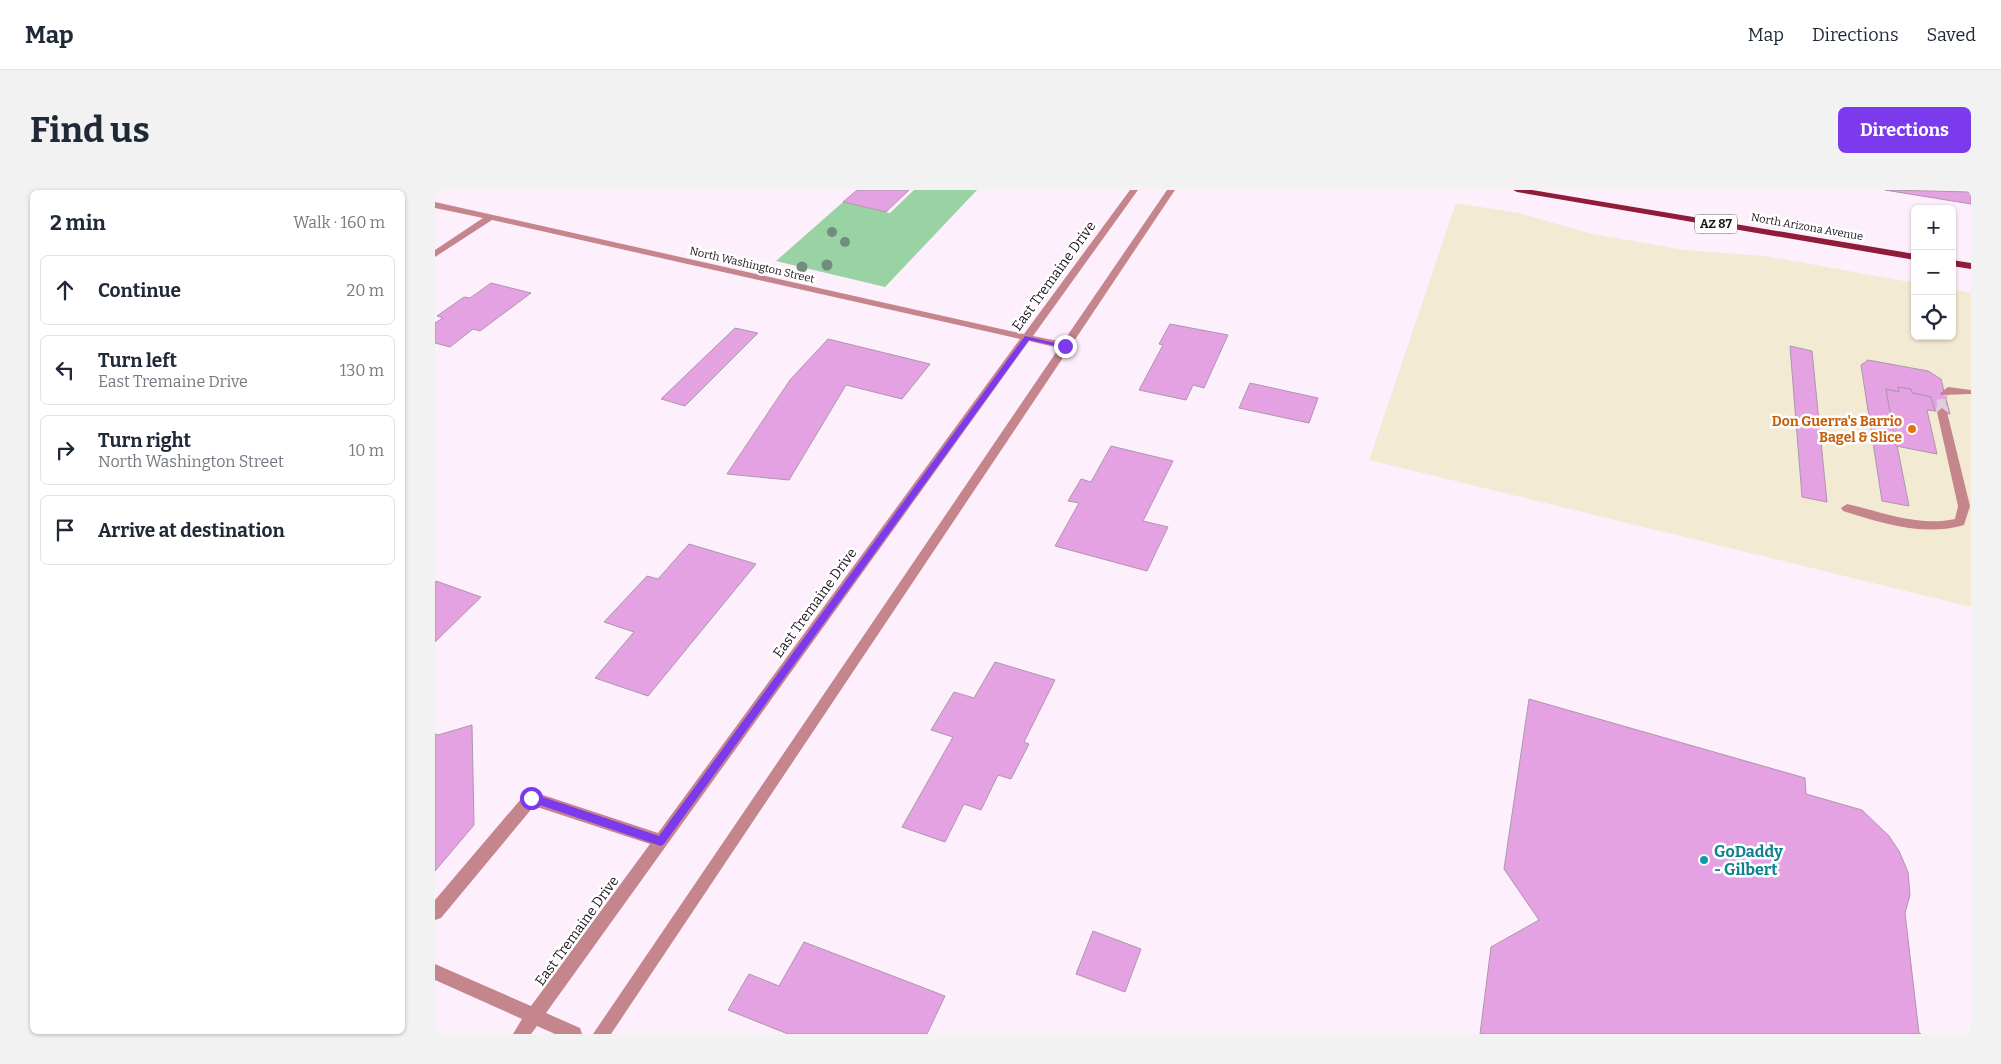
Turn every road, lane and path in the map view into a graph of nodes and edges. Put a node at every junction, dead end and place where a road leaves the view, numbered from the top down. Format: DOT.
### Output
graph roads {
  1 [pos="1134,190"];
  2 [pos="1171,190"];
  3 [pos="1522,190"];
  4 [pos="435,205"];
  5 [pos="491,217"];
  6 [pos="435,254"];
  7 [pos="1911,256"];
  8 [pos="1956,264"];
  9 [pos="1971,266"];
  10 [pos="1027,338"];
  11 [pos="1065,346"];
  12 [pos="1967,392"];
  13 [pos="1945,393"];
  14 [pos="1943,412"];
  15 [pos="1847,508"];
  16 [pos="661,841"];
  17 [pos="435,912"];
  18 [pos="435,972"];
  19 [pos="533,1017"];
  20 [pos="521,1034"];
  21 [pos="574,1034"];
  22 [pos="601,1034"];
  1 -- 10 [label="street, East Tremaine Drive"];
  2 -- 11 [label="street"];
  3 -- 7 [label="main road, North Arizona Avenue / AZ 87"];
  4 -- 5 [label="street, North Washington Street"];
  5 -- 6 [label="street"];
  5 -- 10 [label="street, North Washington Street"];
  8 -- 9 [label="main road"];
  10 -- 11 [label="street, North Washington Street"];
  10 -- 16 [label="street, East Tremaine Drive"];
  11 -- 22 [label="street"];
  12 -- 13 [label="street"];
  14 -- 15 [label="street"];
  16 -- 17 [label="street"];
  16 -- 19 [label="street, East Tremaine Drive"];
  18 -- 19 [label="street"];
  19 -- 20 [label="street, East Tremaine Drive"];
  19 -- 21 [label="street"];
}
